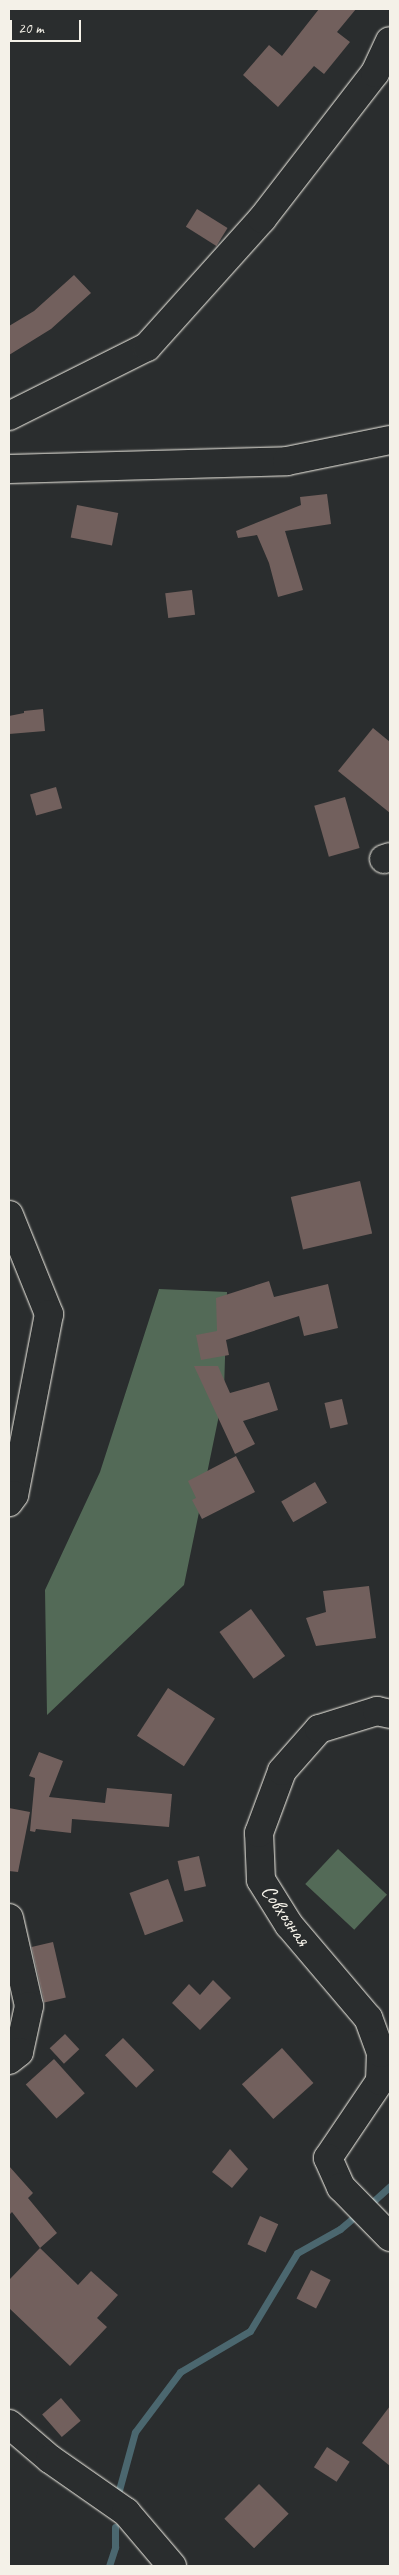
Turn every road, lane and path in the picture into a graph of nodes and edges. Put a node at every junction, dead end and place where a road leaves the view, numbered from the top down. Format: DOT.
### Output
graph roads {
  1 [pos="390,41"];
  2 [pos="9,416"];
  3 [pos="390,440"];
  4 [pos="9,469"];
  5 [pos="9,1215"];
  6 [pos="9,1502"];
  7 [pos="390,1714"];
  8 [pos="9,1918"];
  9 [pos="9,2060"];
  10 [pos="385,2078"];
  11 [pos="390,2237"];
  12 [pos="9,2404"];
  13 [pos="9,2424"];
  14 [pos="50,2459"];
  15 [pos="172,2566"];
  1 -- 2 [label="street"];
  3 -- 4 [label="street"];
  5 -- 6 [label="street"];
  7 -- 10 [label="street, Совхозная"];
  8 -- 9 [label="street"];
  10 -- 11 [label="street, Совхозная"];
  12 -- 14 [label="street"];
  13 -- 14 [label="street"];
  14 -- 15 [label="street"];
}
